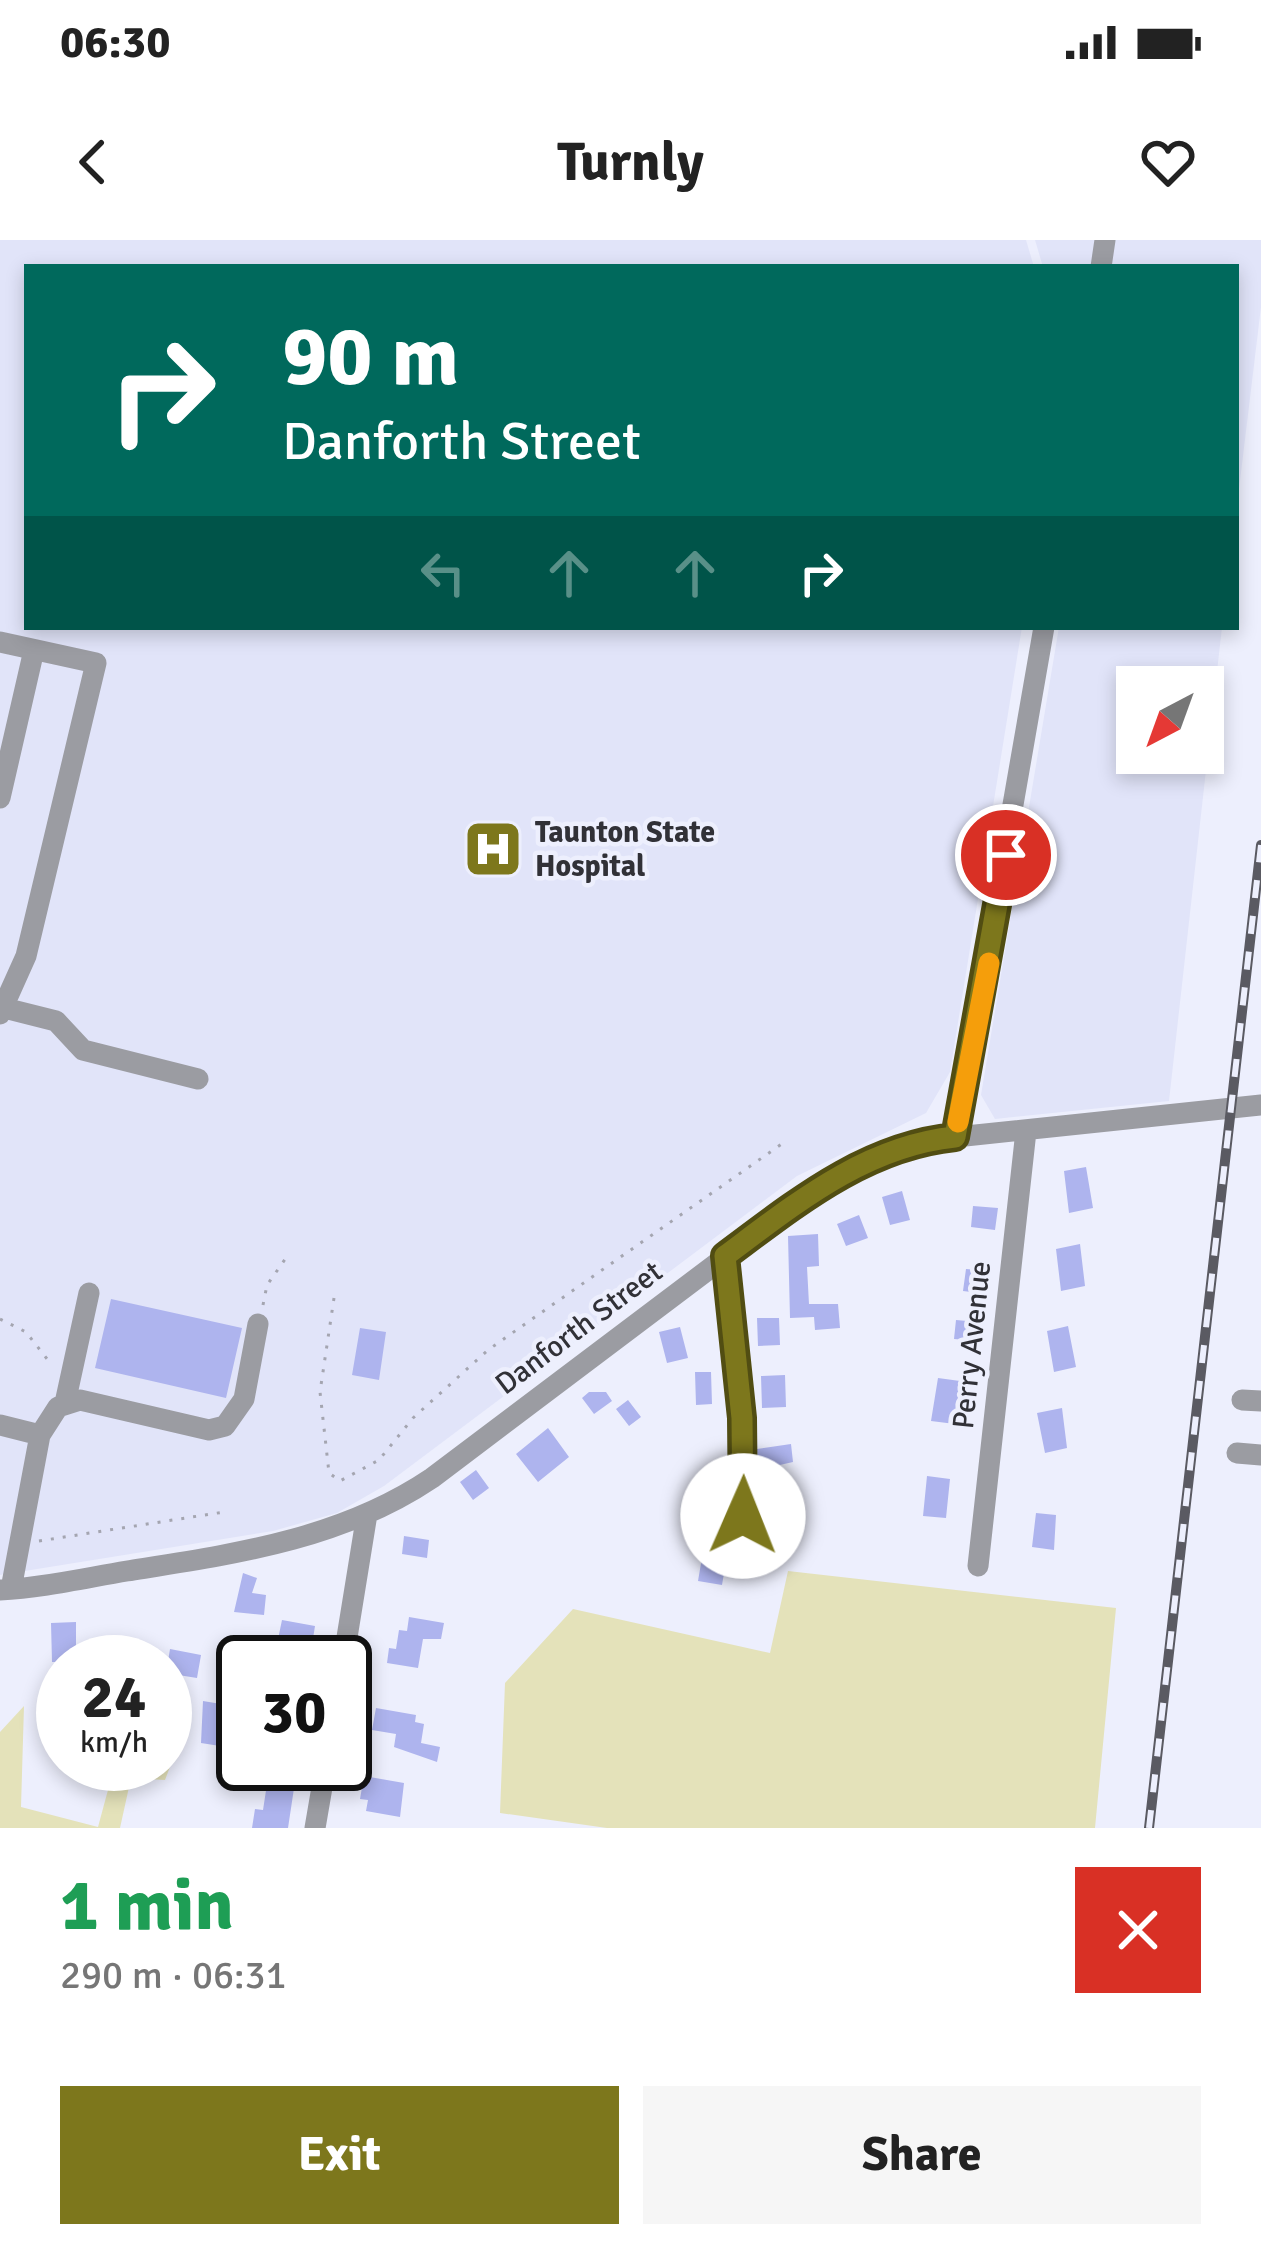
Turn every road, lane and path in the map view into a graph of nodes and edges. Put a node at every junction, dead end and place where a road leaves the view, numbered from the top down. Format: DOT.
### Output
graph roads {
  1 [pos="1042,630"];
  2 [pos="0,642"];
  3 [pos="34,650"];
  4 [pos="0,797"];
  5 [pos="0,1009"];
  6 [pos="198,1079"];
  7 [pos="1261,1105"];
  8 [pos="1026,1131"];
  9 [pos="955,1137"];
  10 [pos="786,1142"];
  11 [pos="725,1256"];
  12 [pos="286,1258"];
  13 [pos="89,1293"];
  14 [pos="334,1298"];
  15 [pos="0,1319"];
  16 [pos="258,1324"];
  17 [pos="66,1395"];
  18 [pos="0,1425"];
  19 [pos="40,1435"];
  20 [pos="1238,1453"];
  21 [pos="1261,1455"];
  22 [pos="224,1512"];
  23 [pos="368,1514"];
  24 [pos="743,1516"];
  25 [pos="19,1542"];
  26 [pos="978,1566"];
  27 [pos="6,1590"];
  28 [pos="348,1635"];
  29 [pos="321,1791"];
  30 [pos="315,1828"];
  1 -- 9 [label="street"];
  2 -- 3 [label="street"];
  3 -- 4 [label="street"];
  3 -- 5 [label="street"];
  5 -- 6 [label="street"];
  7 -- 8 [label="street, Danforth Street"];
  8 -- 9 [label="street, Danforth Street"];
  8 -- 26 [label="street, Perry Avenue"];
  9 -- 11 [label="street, Danforth Street"];
  10 -- 14 [label="path"];
  11 -- 23 [label="street, Danforth Street"];
  11 -- 24 [label="street"];
  12 -- 16 [label="path"];
  13 -- 17 [label="street"];
  15 -- 17 [label="path"];
  16 -- 17 [label="street"];
  17 -- 19 [label="street"];
  18 -- 19 [label="street"];
  19 -- 25 [label="street"];
  20 -- 21 [label="street"];
  22 -- 25 [label="path"];
  23 -- 27 [label="street, Danforth Street"];
  23 -- 28 [label="street"];
  25 -- 27 [label="street"];
  29 -- 30 [label="street"];
}
